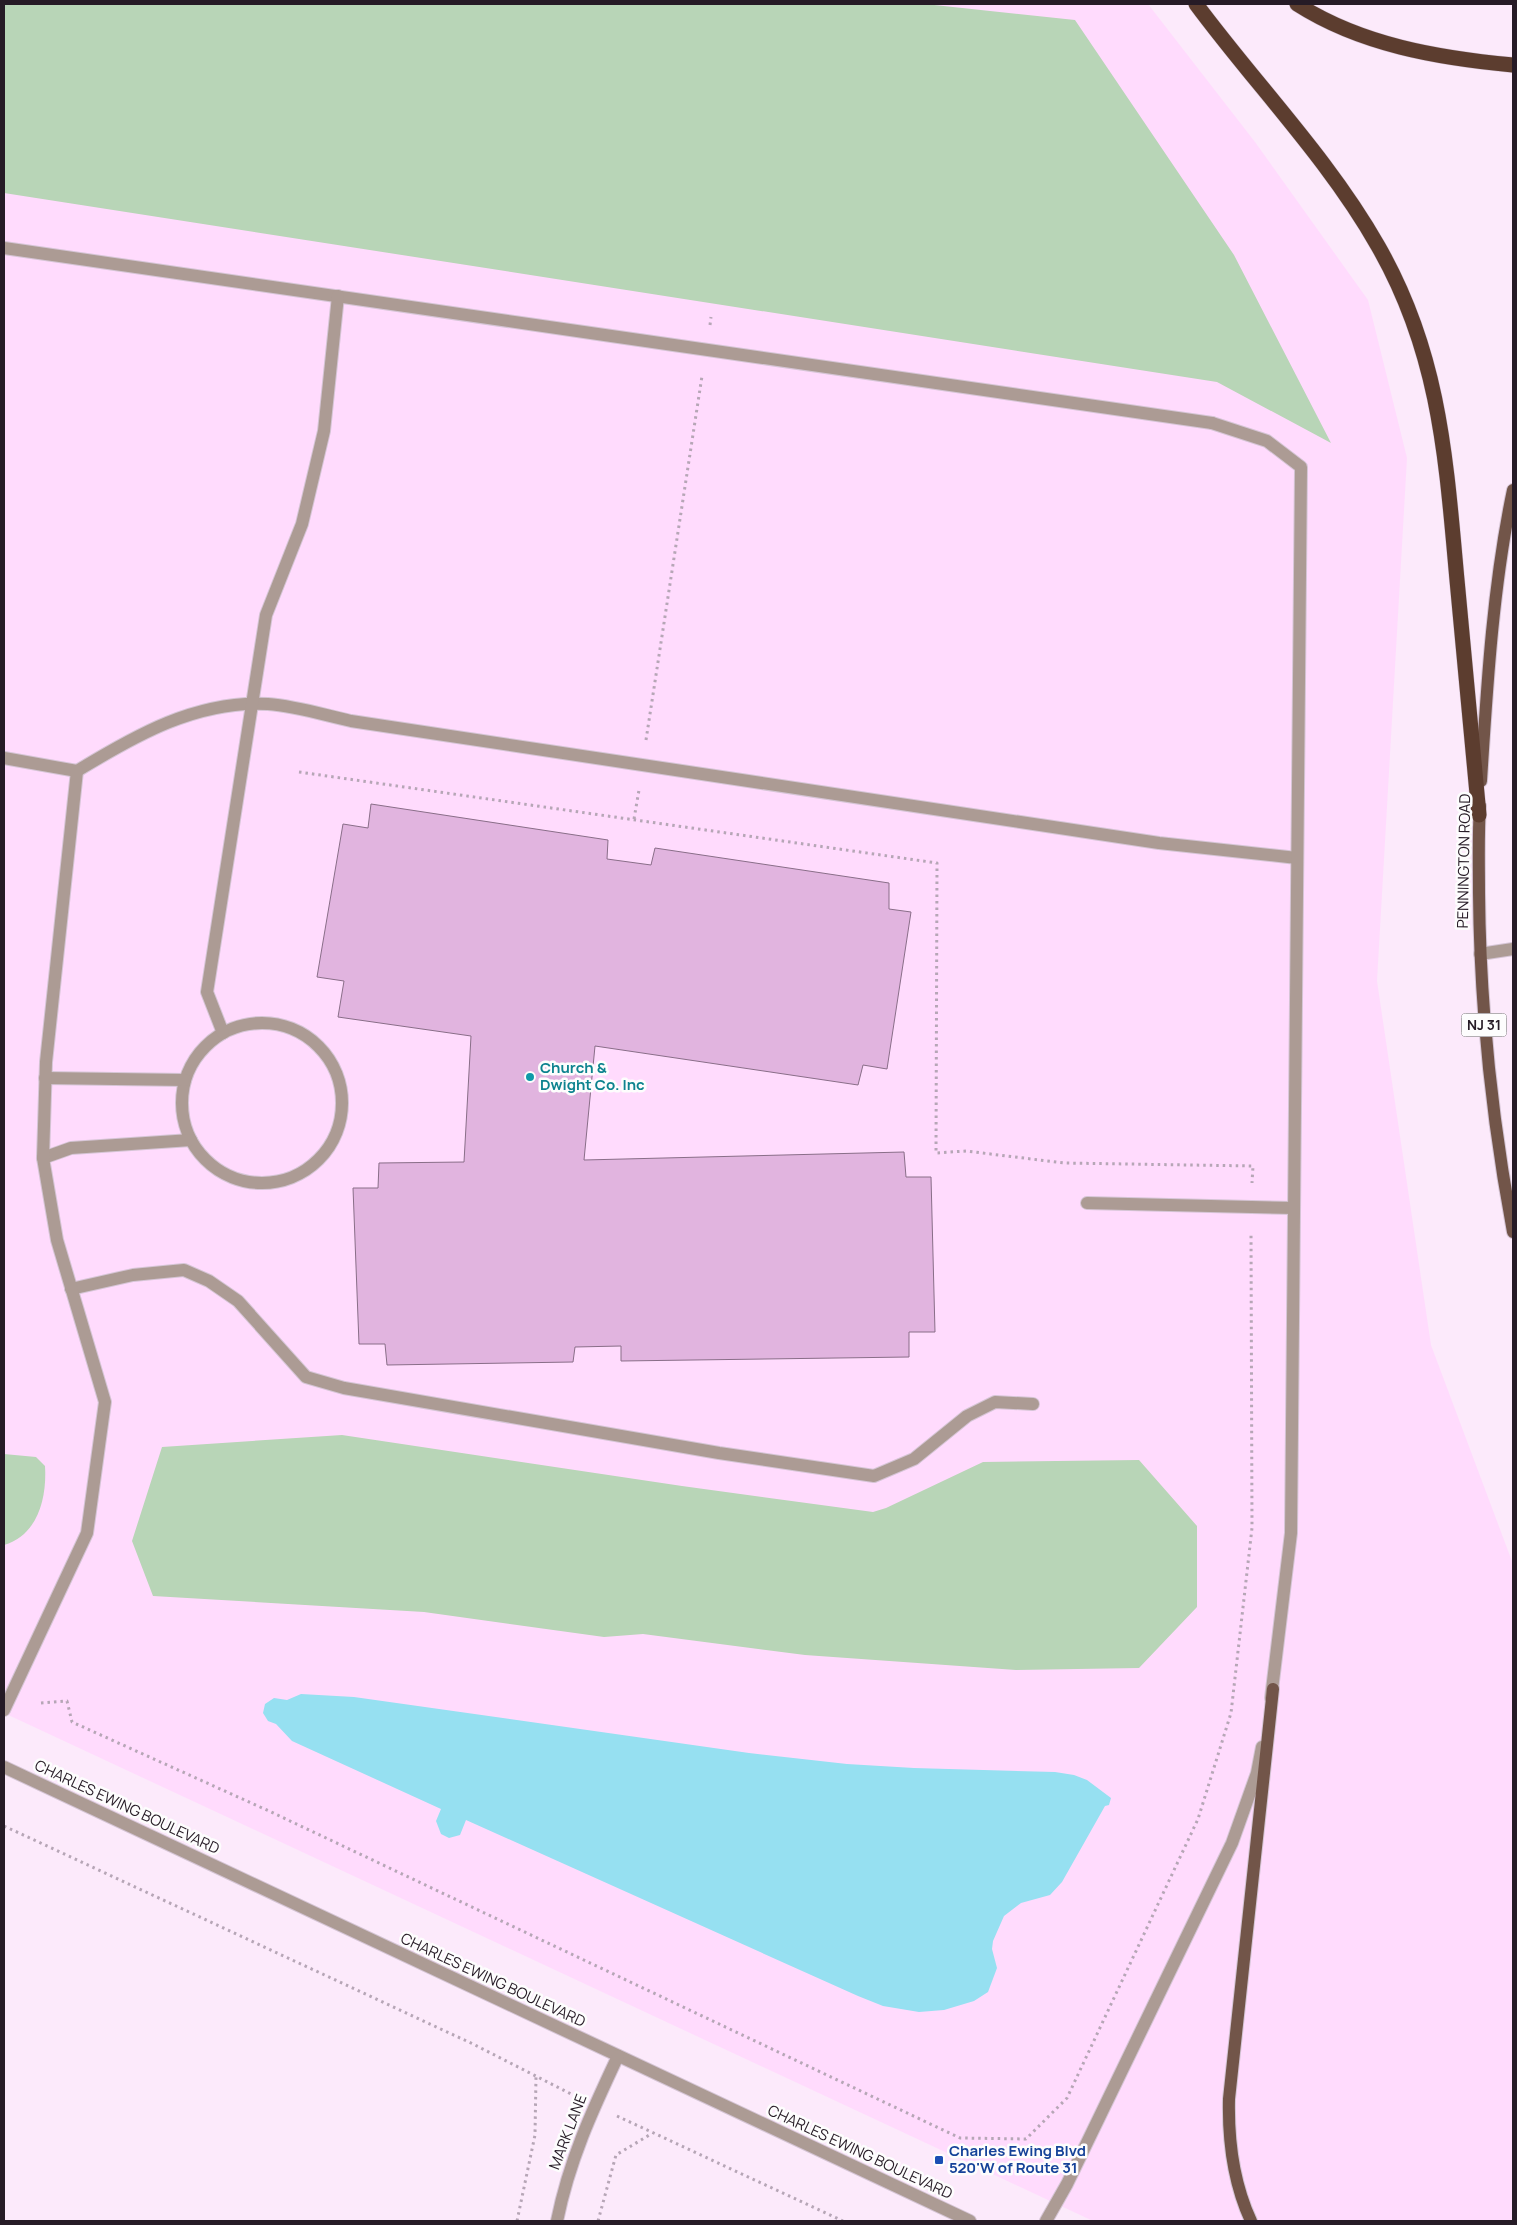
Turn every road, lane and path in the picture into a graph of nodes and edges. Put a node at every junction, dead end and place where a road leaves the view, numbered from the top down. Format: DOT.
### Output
graph roads {
  1 [pos="1196,4"];
  2 [pos="1297,4"];
  3 [pos="1513,65"];
  4 [pos="4,248"];
  5 [pos="338,296"];
  6 [pos="702,372"];
  7 [pos="1513,490"];
  8 [pos="250,704"];
  9 [pos="646,743"];
  10 [pos="4,758"];
  11 [pos="77,771"];
  12 [pos="640,783"];
  13 [pos="1479,815"];
  14 [pos="634,819"];
  15 [pos="1298,858"];
  16 [pos="1513,950"];
  17 [pos="1480,954"];
  18 [pos="223,1033"];
  19 [pos="45,1078"];
  20 [pos="185,1080"];
  21 [pos="191,1140"];
  22 [pos="43,1158"];
  23 [pos="1087,1203"];
  24 [pos="1294,1208"];
  25 [pos="1513,1232"];
  26 [pos="72,1289"];
  27 [pos="1033,1404"];
  28 [pos="1273,1689"];
  29 [pos="4,1710"];
  30 [pos="4,1767"];
  31 [pos="4,1826"];
  32 [pos="618,2056"];
  33 [pos="536,2076"];
  34 [pos="594,2105"];
  35 [pos="652,2133"];
  36 [pos="517,2221"];
  37 [pos="557,2221"];
  38 [pos="598,2221"];
  39 [pos="843,2221"];
  40 [pos="970,2221"];
  41 [pos="1046,2221"];
  42 [pos="1251,2221"];
  1 -- 13 [label="highway"];
  2 -- 3 [label="highway"];
  4 -- 5 [label="street"];
  5 -- 8 [label="street"];
  5 -- 15 [label="street"];
  6 -- 9 [label="path"];
  7 -- 13 [label="main road, PENNINGTON ROAD / NJ 31"];
  8 -- 11 [label="street"];
  8 -- 15 [label="street"];
  8 -- 18 [label="street"];
  10 -- 11 [label="street"];
  11 -- 19 [label="street"];
  12 -- 14 [label="path"];
  13 -- 17 [label="main road, PENNINGTON ROAD / NJ 31"];
  15 -- 24 [label="street"];
  16 -- 17 [label="street"];
  17 -- 25 [label="main road, PENNINGTON ROAD / NJ 31"];
  18 -- 20 [label="street"];
  18 -- 21 [label="street"];
  19 -- 20 [label="street"];
  19 -- 22 [label="street"];
  20 -- 21 [label="street"];
  21 -- 22 [label="street"];
  22 -- 26 [label="street"];
  23 -- 24 [label="street"];
  24 -- 28 [label="street"];
  26 -- 27 [label="street"];
  26 -- 29 [label="street"];
  28 -- 41 [label="street"];
  28 -- 42 [label="main road"];
  30 -- 32 [label="street, CHARLES EWING BOULEVARD"];
  31 -- 33 [label="path"];
  32 -- 34 [label="street, MARK LANE"];
  32 -- 40 [label="street, CHARLES EWING BOULEVARD"];
  33 -- 34 [label="path"];
  33 -- 36 [label="path"];
  34 -- 35 [label="path"];
  34 -- 37 [label="street, MARK LANE"];
  35 -- 38 [label="path"];
  35 -- 39 [label="path"];
}
